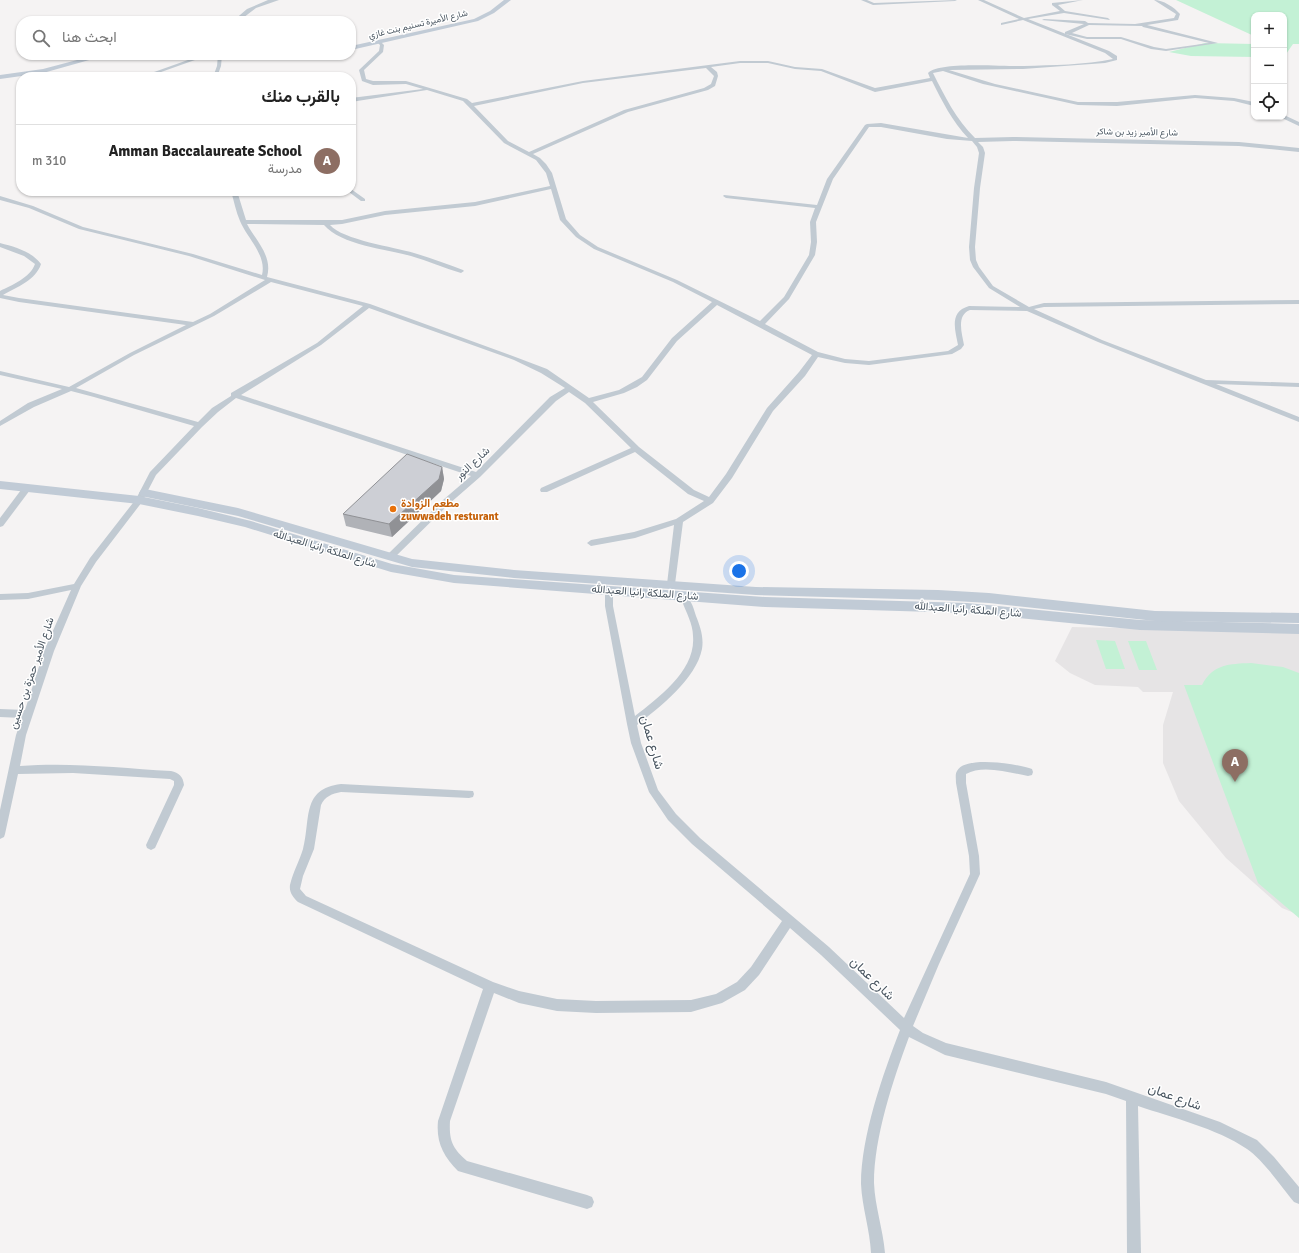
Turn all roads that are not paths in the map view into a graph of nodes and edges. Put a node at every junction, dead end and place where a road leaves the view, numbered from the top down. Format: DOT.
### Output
graph roads {
  1 [pos="264,0"];
  2 [pos="276,0"];
  3 [pos="508,0"];
  4 [pos="864,0"];
  5 [pos="955,0"];
  6 [pos="980,0"];
  7 [pos="1081,0"];
  8 [pos="1156,0"];
  9 [pos="1064,12"];
  10 [pos="235,16"];
  11 [pos="241,16"];
  12 [pos="1023,19"];
  13 [pos="1037,21"];
  14 [pos="1003,24"];
  15 [pos="1087,24"];
  16 [pos="1144,24"];
  17 [pos="379,43"];
  18 [pos="356,47"];
  19 [pos="85,60"];
  20 [pos="95,60"];
  21 [pos="191,60"];
  22 [pos="219,60"];
  23 [pos="707,66"];
  24 [pos="942,69"];
  25 [pos="36,72"];
  26 [pos="48,72"];
  27 [pos="157,72"];
  28 [pos="217,72"];
  29 [pos="16,75"];
  30 [pos="0,77"];
  31 [pos="16,78"];
  32 [pos="932,79"];
  33 [pos="0,80"];
  34 [pos="430,89"];
  35 [pos="356,99"];
  36 [pos="1251,103"];
  37 [pos="471,105"];
  38 [pos="1287,118"];
  39 [pos="1299,124"];
  40 [pos="973,140"];
  41 [pos="1299,150"];
  42 [pos="529,154"];
  43 [pos="552,187"];
  44 [pos="356,195"];
  45 [pos="235,196"];
  46 [pos="726,196"];
  47 [pos="0,198"];
  48 [pos="363,200"];
  49 [pos="819,207"];
  50 [pos="243,222"];
  51 [pos="326,223"];
  52 [pos="0,245"];
  53 [pos="461,271"];
  54 [pos="267,279"];
  55 [pos="0,295"];
  56 [pos="716,302"];
  57 [pos="1299,302"];
  58 [pos="368,305"];
  59 [pos="1028,309"];
  60 [pos="193,324"];
  61 [pos="761,324"];
  62 [pos="816,354"];
  63 [pos="0,373"];
  64 [pos="1203,382"];
  65 [pos="1299,385"];
  66 [pos="570,388"];
  67 [pos="70,389"];
  68 [pos="234,396"];
  69 [pos="588,401"];
  70 [pos="1299,420"];
  71 [pos="0,424"];
  72 [pos="199,424"];
  73 [pos="636,448"];
  74 [pos="477,475"];
  75 [pos="0,478"];
  76 [pos="0,485"];
  77 [pos="28,488"];
  78 [pos="544,490"];
  79 [pos="141,497"];
  80 [pos="710,501"];
  81 [pos="679,521"];
  82 [pos="0,524"];
  83 [pos="591,543"];
  84 [pos="390,557"];
  85 [pos="670,584"];
  86 [pos="78,586"];
  87 [pos="609,589"];
  88 [pos="0,597"];
  89 [pos="686,601"];
  90 [pos="1299,618"];
  91 [pos="1299,629"];
  92 [pos="0,713"];
  93 [pos="28,714"];
  94 [pos="632,724"];
  95 [pos="14,770"];
  96 [pos="1028,772"];
  97 [pos="469,794"];
  98 [pos="0,834"];
  99 [pos="151,845"];
  100 [pos="789,920"];
  101 [pos="490,986"];
  102 [pos="907,1029"];
  103 [pos="1132,1096"];
  104 [pos="1299,1197"];
  105 [pos="587,1202"];
  106 [pos="878,1253"];
  107 [pos="1134,1253"];
  1 -- 10 [label="street"];
  2 -- 11 [label="street"];
  3 -- 17 [label="main road, شارع الأميرة تسنيم بنت غازي"];
  4 -- 5 [label="street"];
  6 -- 12 [label="street"];
  7 -- 9 [label="street"];
  8 -- 16 [label="street"];
  9 -- 12 [label="street"];
  9 -- 16 [label="street"];
  12 -- 14 [label="street"];
  12 -- 24 [label="street"];
  13 -- 15 [label="street"];
  15 -- 16 [label="street"];
  15 -- 16 [label="street"];
  17 -- 18 [label="main road, شارع الأميرة تسنيم بنت غازي"];
  17 -- 34 [label="street"];
  19 -- 25 [label="main road"];
  20 -- 26 [label="main road"];
  21 -- 27 [label="street"];
  22 -- 28 [label="street"];
  23 -- 32 [label="street"];
  23 -- 37 [label="street"];
  23 -- 42 [label="street"];
  24 -- 32 [label="street"];
  24 -- 36 [label="street"];
  29 -- 30 [label="main road"];
  31 -- 33 [label="main road"];
  32 -- 40 [label="street"];
  34 -- 35 [label="street"];
  34 -- 37 [label="street"];
  37 -- 42 [label="street"];
  38 -- 39 [label="street"];
  40 -- 41 [label="street, شارع الأمير زيد بن شاكر"];
  40 -- 49 [label="street, شارع الأمير زيد بن شاكر"];
  40 -- 59 [label="street"];
  42 -- 43 [label="street"];
  43 -- 51 [label="street"];
  43 -- 56 [label="street"];
  44 -- 48 [label="street"];
  45 -- 50 [label="street"];
  46 -- 49 [label="street"];
  47 -- 54 [label="street"];
  49 -- 61 [label="street"];
  50 -- 51 [label="street"];
  50 -- 54 [label="street"];
  51 -- 53 [label="street"];
  52 -- 55 [label="street"];
  54 -- 58 [label="street"];
  54 -- 60 [label="street"];
  55 -- 60 [label="street"];
  56 -- 61 [label="street"];
  56 -- 69 [label="street"];
  57 -- 59 [label="street"];
  58 -- 66 [label="street"];
  58 -- 68 [label="street, شارع الأمير حمزة بن حسين"];
  59 -- 62 [label="street"];
  59 -- 64 [label="street"];
  60 -- 67 [label="street"];
  61 -- 62 [label="street"];
  62 -- 80 [label="street"];
  63 -- 67 [label="street"];
  64 -- 65 [label="street"];
  64 -- 70 [label="street"];
  66 -- 69 [label="street"];
  66 -- 74 [label="street, شارع النور"];
  67 -- 71 [label="street"];
  67 -- 72 [label="street"];
  68 -- 72 [label="street, شارع الأمير حمزة بن حسين"];
  68 -- 74 [label="street"];
  69 -- 73 [label="street"];
  72 -- 79 [label="street, شارع الأمير حمزة بن حسين"];
  73 -- 78 [label="street"];
  73 -- 80 [label="street"];
  74 -- 84 [label="street, شارع النور"];
  75 -- 79 [label="main road, شارع الملكة رانيا العبدالله"];
  76 -- 77 [label="main road, شارع الملكة رانيا العبدالله"];
  77 -- 79 [label="main road, شارع الملكة رانيا العبدالله"];
  77 -- 82 [label="street"];
  79 -- 84 [label="main road, شارع الملكة رانيا العبدالله"];
  79 -- 86 [label="street, شارع الأمير حمزة بن حسين"];
  79 -- 87 [label="main road, شارع الملكة رانيا العبدالله"];
  80 -- 81 [label="street"];
  81 -- 83 [label="street"];
  81 -- 85 [label="street"];
  84 -- 85 [label="main road, شارع الملكة رانيا العبدالله"];
  85 -- 90 [label="main road, شارع الملكة رانيا العبدالله"];
  86 -- 88 [label="street"];
  86 -- 93 [label="street, شارع الأمير حمزة بن حسين"];
  87 -- 91 [label="main road, شارع الملكة رانيا العبدالله"];
  87 -- 94 [label="street, شارع عمان"];
  89 -- 94 [label="street"];
  92 -- 93 [label="street"];
  93 -- 95 [label="street, شارع الأمير حمزة بن حسين"];
  94 -- 100 [label="street, شارع عمان"];
  95 -- 98 [label="street, شارع الأمير حمزة بن حسين"];
  95 -- 99 [label="street"];
  96 -- 102 [label="street"];
  97 -- 101 [label="street"];
  100 -- 101 [label="street"];
  100 -- 102 [label="street, شارع عمان"];
  101 -- 105 [label="street"];
  102 -- 103 [label="street, شارع عمان"];
  102 -- 106 [label="street"];
  103 -- 104 [label="street, شارع عمان"];
  103 -- 107 [label="street"];
}
